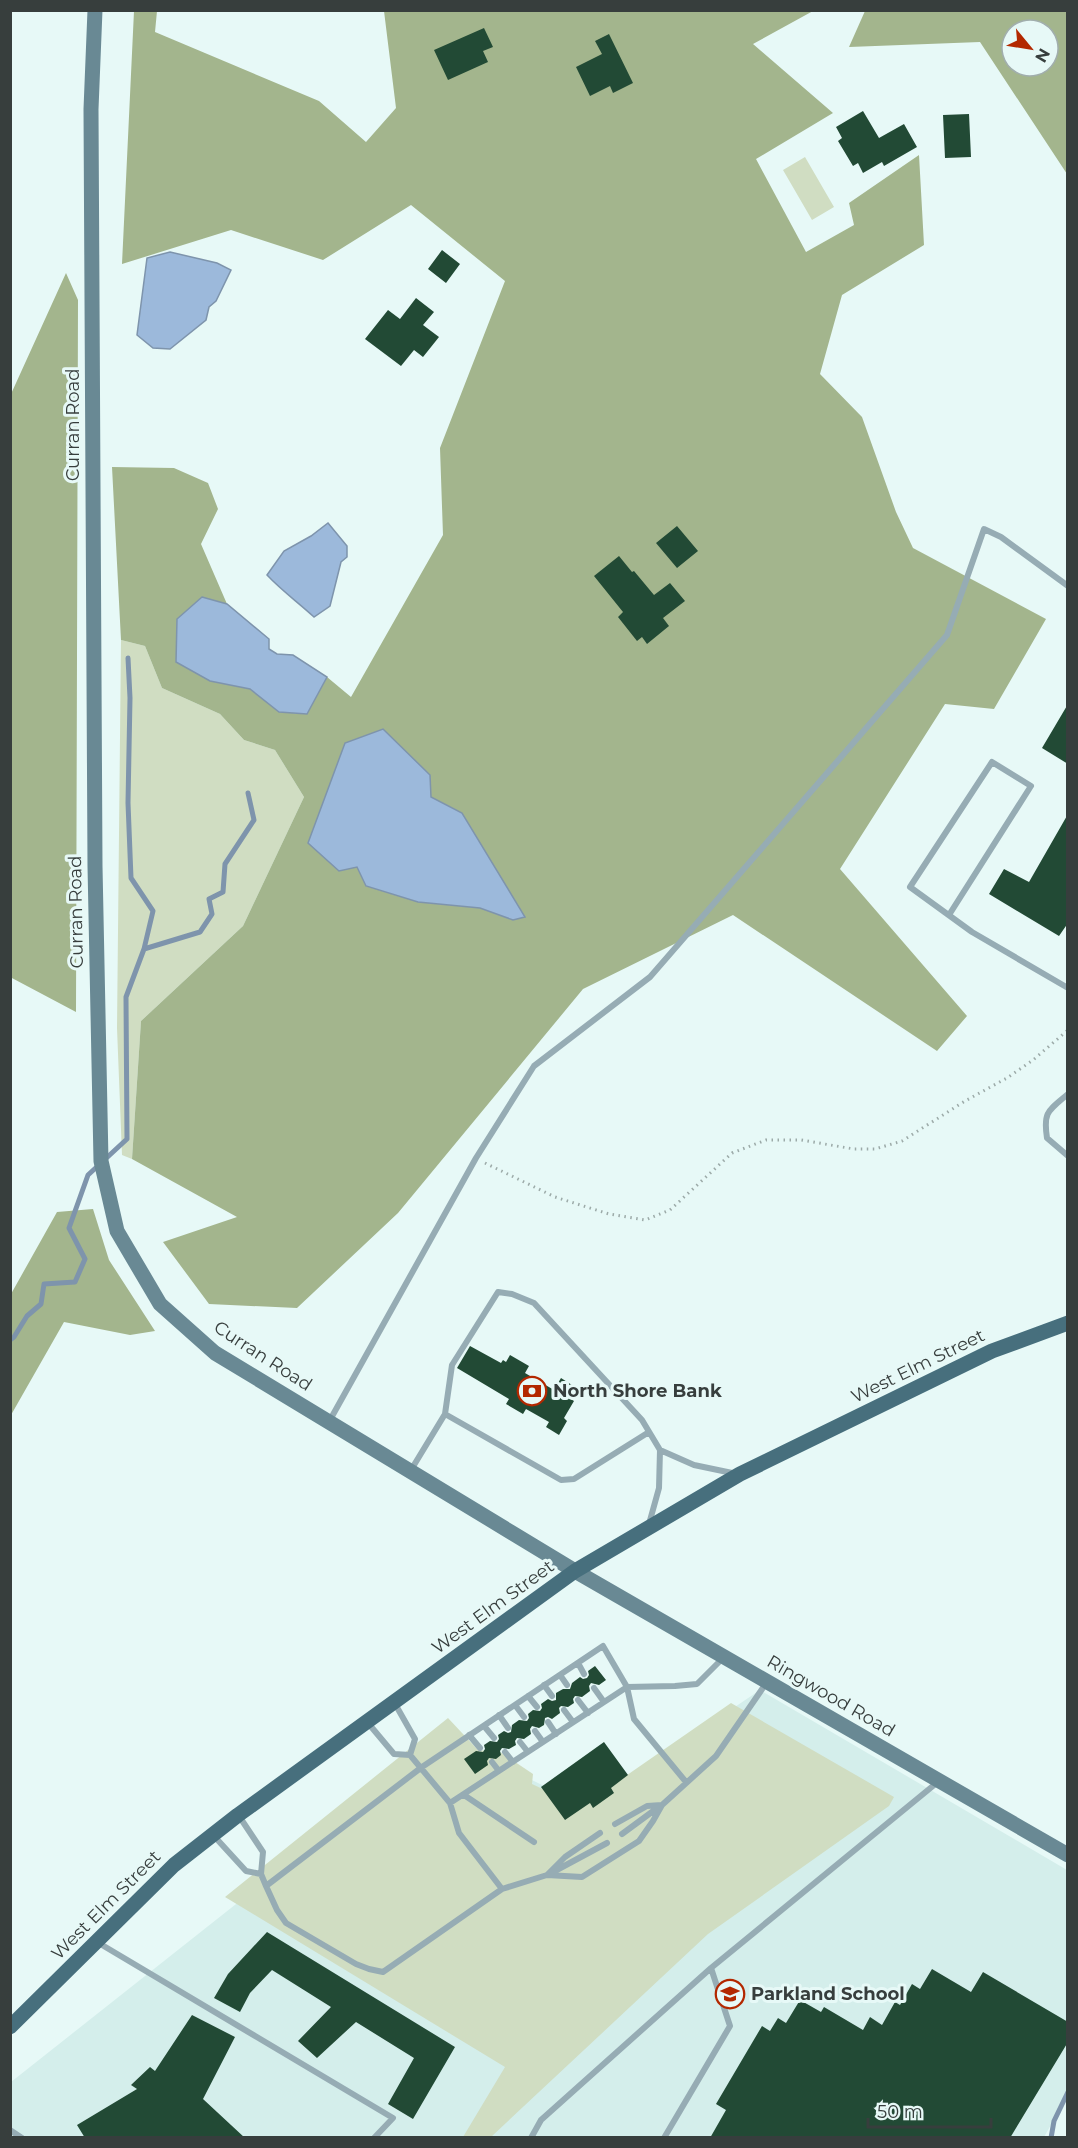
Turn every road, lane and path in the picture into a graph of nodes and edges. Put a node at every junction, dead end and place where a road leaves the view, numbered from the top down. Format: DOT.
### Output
graph roads {
  1 [pos="95,10"];
  2 [pos="1068,586"];
  3 [pos="949,915"];
  4 [pos="1068,988"];
  5 [pos="1068,1030"];
  6 [pos="1068,1094"];
  7 [pos="1068,1156"];
  8 [pos="476,1158"];
  9 [pos="1068,1323"];
  10 [pos="445,1414"];
  11 [pos="330,1421"];
  12 [pos="649,1432"];
  13 [pos="660,1450"];
  14 [pos="410,1470"];
  15 [pos="740,1474"];
  16 [pos="648,1527"];
  17 [pos="575,1571"];
  18 [pos="724,1656"];
  19 [pos="578,1663"];
  20 [pos="584,1674"];
  21 [pos="560,1675"];
  22 [pos="767,1681"];
  23 [pos="544,1685"];
  24 [pos="567,1685"];
  25 [pos="627,1687"];
  26 [pos="594,1688"];
  27 [pos="528,1696"];
  28 [pos="552,1696"];
  29 [pos="578,1700"];
  30 [pos="394,1702"];
  31 [pos="604,1702"];
  32 [pos="515,1705"];
  33 [pos="537,1707"];
  34 [pos="564,1710"];
  35 [pos="588,1713"];
  36 [pos="499,1715"];
  37 [pos="524,1717"];
  38 [pos="367,1721"];
  39 [pos="548,1722"];
  40 [pos="573,1722"];
  41 [pos="484,1725"];
  42 [pos="508,1728"];
  43 [pos="535,1731"];
  44 [pos="556,1734"];
  45 [pos="469,1735"];
  46 [pos="494,1738"];
  47 [pos="520,1742"];
  48 [pos="543,1742"];
  49 [pos="480,1748"];
  50 [pos="505,1752"];
  51 [pos="528,1752"];
  52 [pos="410,1755"];
  53 [pos="492,1762"];
  54 [pos="513,1762"];
  55 [pos="422,1767"];
  56 [pos="500,1771"];
  57 [pos="940,1780"];
  58 [pos="686,1782"];
  59 [pos="464,1795"];
  60 [pos="450,1803"];
  61 [pos="662,1805"];
  62 [pos="238,1815"];
  63 [pos="615,1824"];
  64 [pos="600,1833"];
  65 [pos="213,1834"];
  66 [pos="622,1834"];
  67 [pos="534,1842"];
  68 [pos="607,1843"];
  69 [pos="1068,1855"];
  70 [pos="261,1874"];
  71 [pos="547,1875"];
  72 [pos="266,1886"];
  73 [pos="502,1889"];
  74 [pos="97,1941"];
  75 [pos="711,1968"];
  76 [pos="10,2027"];
  77 [pos="10,2130"];
  78 [pos="22,2138"];
  79 [pos="374,2138"];
  80 [pos="531,2138"];
  81 [pos="664,2138"];
  1 -- 11 [label="street, Curran Road"];
  2 -- 8 [label="lane"];
  3 -- 3 [label="lane"];
  3 -- 4 [label="lane"];
  5 -- 8 [label="path"];
  6 -- 7 [label="lane"];
  8 -- 11 [label="lane"];
  9 -- 15 [label="main road, West Elm Street"];
  10 -- 12 [label="lane"];
  10 -- 12 [label="lane"];
  10 -- 14 [label="lane"];
  11 -- 14 [label="street, Curran Road"];
  12 -- 13 [label="lane"];
  13 -- 15 [label="lane"];
  13 -- 16 [label="lane"];
  14 -- 17 [label="street, Curran Road"];
  15 -- 16 [label="main road, West Elm Street"];
  16 -- 17 [label="main road, West Elm Street"];
  17 -- 18 [label="street, Ringwood Road"];
  17 -- 30 [label="main road, West Elm Street"];
  18 -- 22 [label="street, Ringwood Road"];
  18 -- 25 [label="lane"];
  19 -- 20 [label="lane"];
  19 -- 21 [label="lane"];
  19 -- 25 [label="lane"];
  21 -- 23 [label="lane"];
  21 -- 24 [label="lane"];
  22 -- 57 [label="street, Ringwood Road"];
  22 -- 58 [label="lane"];
  23 -- 27 [label="lane"];
  23 -- 28 [label="lane"];
  25 -- 31 [label="lane"];
  25 -- 58 [label="lane"];
  26 -- 31 [label="lane"];
  27 -- 32 [label="lane"];
  27 -- 33 [label="lane"];
  29 -- 35 [label="lane"];
  30 -- 38 [label="main road, West Elm Street"];
  30 -- 52 [label="lane"];
  31 -- 35 [label="lane"];
  32 -- 36 [label="lane"];
  32 -- 37 [label="lane"];
  34 -- 40 [label="lane"];
  35 -- 40 [label="lane"];
  36 -- 41 [label="lane"];
  36 -- 42 [label="lane"];
  38 -- 52 [label="lane"];
  38 -- 62 [label="main road, West Elm Street"];
  39 -- 44 [label="lane"];
  40 -- 44 [label="lane"];
  41 -- 45 [label="lane"];
  41 -- 46 [label="lane"];
  43 -- 48 [label="lane"];
  44 -- 48 [label="lane"];
  45 -- 49 [label="lane"];
  45 -- 55 [label="lane"];
  47 -- 51 [label="lane"];
  48 -- 51 [label="lane"];
  50 -- 54 [label="lane"];
  51 -- 54 [label="lane"];
  52 -- 55 [label="lane"];
  53 -- 56 [label="lane"];
  54 -- 56 [label="lane"];
  55 -- 60 [label="lane"];
  55 -- 72 [label="lane"];
  56 -- 59 [label="lane"];
  57 -- 69 [label="street, Ringwood Road"];
  57 -- 75 [label="lane"];
  58 -- 61 [label="lane"];
  59 -- 60 [label="lane"];
  59 -- 67 [label="lane"];
  60 -- 73 [label="lane"];
  61 -- 63 [label="lane"];
  61 -- 66 [label="lane"];
  61 -- 71 [label="lane"];
  62 -- 65 [label="main road, West Elm Street"];
  62 -- 70 [label="lane"];
  64 -- 71 [label="lane"];
  65 -- 70 [label="lane"];
  65 -- 74 [label="main road, West Elm Street"];
  68 -- 71 [label="lane"];
  70 -- 72 [label="lane"];
  71 -- 73 [label="lane"];
  72 -- 73 [label="lane"];
  74 -- 76 [label="main road, West Elm Street"];
  74 -- 79 [label="lane"];
  75 -- 80 [label="lane"];
  75 -- 81 [label="lane"];
  77 -- 78 [label="lane"];
}
